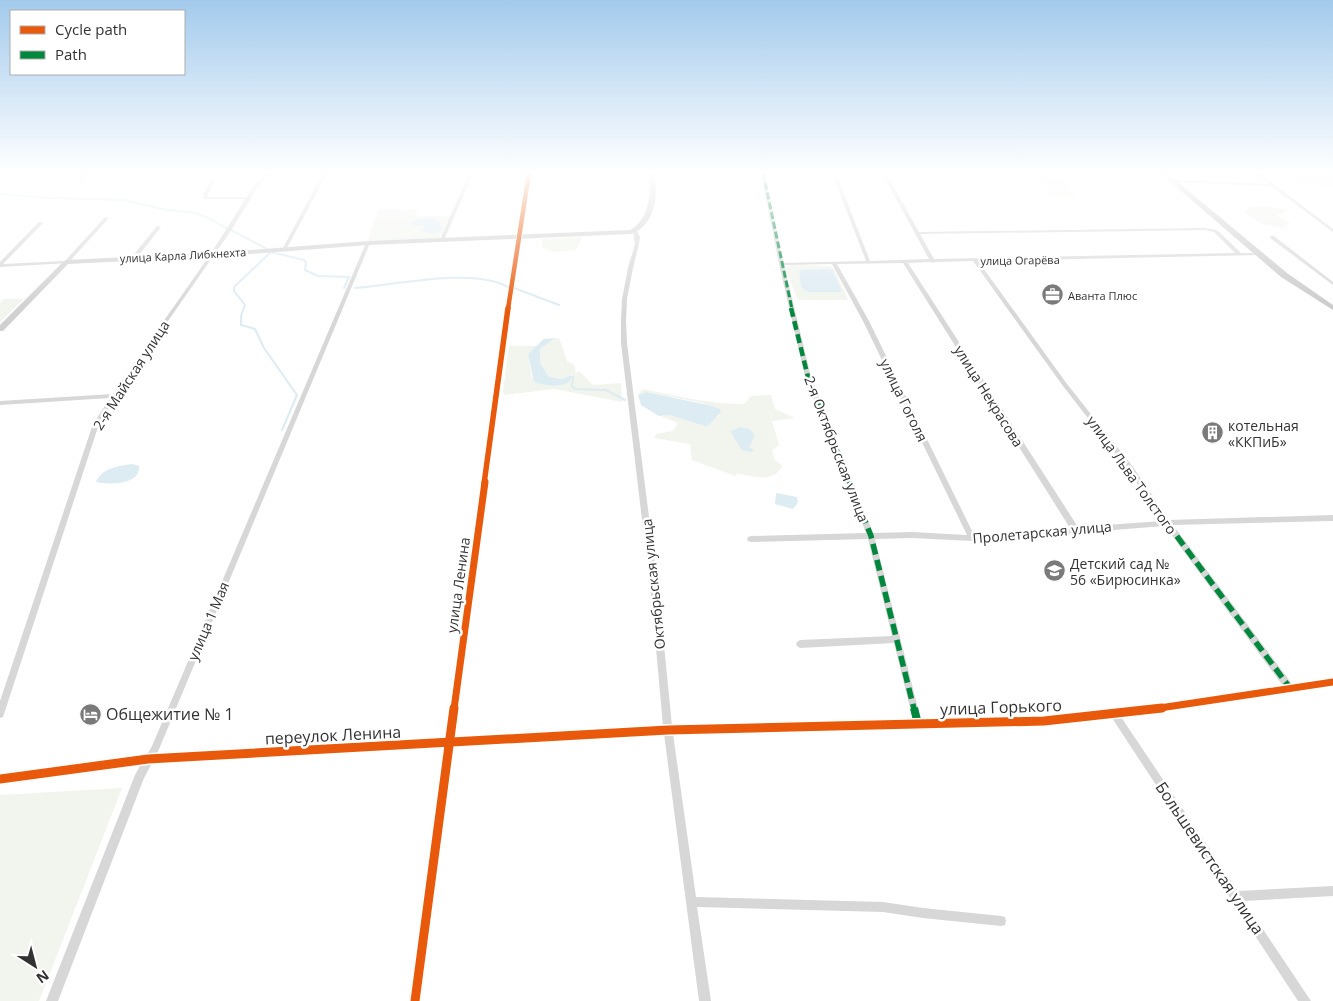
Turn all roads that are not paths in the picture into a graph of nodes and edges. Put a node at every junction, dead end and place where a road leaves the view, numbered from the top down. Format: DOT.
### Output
graph roads {
  1 [pos="105,220"];
  2 [pos="236,220"];
  3 [pos="299,220"];
  4 [pos="451,220"];
  5 [pos="521,220"];
  6 [pos="644,220"];
  7 [pos="772,220"];
  8 [pos="852,220"];
  9 [pos="910,220"];
  10 [pos="1218,220"];
  11 [pos="1318,220"];
  12 [pos="41,222"];
  13 [pos="159,228"];
  14 [pos="635,231"];
  15 [pos="1333,231"];
  16 [pos="918,233"];
  17 [pos="518,236"];
  18 [pos="1272,237"];
  19 [pos="442,240"];
  20 [pos="368,242"];
  21 [pos="284,248"];
  22 [pos="1239,254"];
  23 [pos="1259,254"];
  24 [pos="211,255"];
  25 [pos="133,258"];
  26 [pos="975,261"];
  27 [pos="66,262"];
  28 [pos="905,262"];
  29 [pos="933,262"];
  30 [pos="834,263"];
  31 [pos="869,263"];
  32 [pos="781,264"];
  33 [pos="0,265"];
  34 [pos="1333,284"];
  35 [pos="1329,303"];
  36 [pos="1333,308"];
  37 [pos="0,329"];
  38 [pos="113,396"];
  39 [pos="0,402"];
  40 [pos="1333,518"];
  41 [pos="1167,523"];
  42 [pos="1075,529"];
  43 [pos="871,536"];
  44 [pos="972,538"];
  45 [pos="751,539"];
  46 [pos="896,639"];
  47 [pos="800,644"];
  48 [pos="1333,682"];
  49 [pos="1290,688"];
  50 [pos="0,714"];
  51 [pos="1114,714"];
  52 [pos="918,724"];
  53 [pos="668,730"];
  54 [pos="448,743"];
  55 [pos="148,759"];
  56 [pos="0,779"];
  57 [pos="1333,891"];
  58 [pos="1235,896"];
  59 [pos="692,902"];
  60 [pos="1001,921"];
  61 [pos="52,1001"];
  62 [pos="415,1001"];
  63 [pos="705,1001"];
  64 [pos="1305,1001"];
  1 -- 27 [label="street"];
  2 -- 24 [label="street, 2-я Майская улица"];
  3 -- 21 [label="street"];
  4 -- 19 [label="street"];
  5 -- 17 [label="street, улица Ленина"];
  6 -- 14 [label="street"];
  7 -- 32 [label="street, 2-я Октябрьская улица"];
  8 -- 31 [label="street"];
  9 -- 16 [label="street"];
  10 -- 23 [label="main road"];
  11 -- 15 [label="street"];
  12 -- 33 [label="street"];
  13 -- 25 [label="street"];
  14 -- 17 [label="street, улица Карла Либкнехта"];
  14 -- 53 [label="street, Октябрьская улица"];
  16 -- 22 [label="street"];
  16 -- 29 [label="street"];
  17 -- 19 [label="street, улица Карла Либкнехта"];
  17 -- 54 [label="street, улица Ленина"];
  18 -- 34 [label="street"];
  19 -- 20 [label="street, улица Карла Либкнехта"];
  20 -- 21 [label="street, улица Карла Либкнехта"];
  20 -- 55 [label="street, улица 1 Мая"];
  21 -- 24 [label="street, улица Карла Либкнехта"];
  22 -- 23 [label="street, улица Огарёва"];
  22 -- 26 [label="street, улица Огарёва"];
  23 -- 35 [label="main road"];
  24 -- 25 [label="street, улица Карла Либкнехта"];
  24 -- 38 [label="street, 2-я Майская улица"];
  25 -- 27 [label="street, улица Карла Либкнехта"];
  26 -- 29 [label="street, улица Огарёва"];
  26 -- 41 [label="street, улица Льва Толстого"];
  27 -- 33 [label="street, улица Карла Либкнехта"];
  27 -- 37 [label="street"];
  28 -- 29 [label="street, улица Огарёва"];
  28 -- 31 [label="street, улица Огарёва"];
  28 -- 42 [label="street, улица Некрасова"];
  30 -- 31 [label="street, улица Огарёва"];
  30 -- 32 [label="street, улица Огарёва"];
  30 -- 44 [label="street, улица Гоголя"];
  32 -- 43 [label="street, 2-я Октябрьская улица"];
  35 -- 36 [label="main road"];
  38 -- 39 [label="street"];
  38 -- 50 [label="street, 2-я Майская улица"];
  40 -- 41 [label="street, Пролетарская улица"];
  41 -- 42 [label="street, Пролетарская улица"];
  41 -- 49 [label="street, улица Льва Толстого"];
  42 -- 44 [label="street, Пролетарская улица"];
  43 -- 44 [label="street, Пролетарская улица"];
  43 -- 45 [label="street, Пролетарская улица"];
  43 -- 46 [label="street, 2-я Октябрьская улица"];
  46 -- 47 [label="street"];
  46 -- 52 [label="street, 2-я Октябрьская улица"];
  48 -- 49 [label="street, улица Горького"];
  49 -- 51 [label="street, улица Горького"];
  51 -- 52 [label="street, улица Горького"];
  51 -- 58 [label="street, Большевистская улица"];
  52 -- 53 [label="street, улица Горького"];
  53 -- 54 [label="street, переулок Ленина"];
  53 -- 59 [label="street, Октябрьская улица"];
  54 -- 55 [label="street, переулок Ленина"];
  54 -- 62 [label="street, улица Ленина"];
  55 -- 56 [label="street, переулок Ленина"];
  55 -- 61 [label="street, улица 1 Мая"];
  57 -- 58 [label="street"];
  58 -- 64 [label="street, Большевистская улица"];
  59 -- 60 [label="street"];
  59 -- 63 [label="street, Октябрьская улица"];
}
